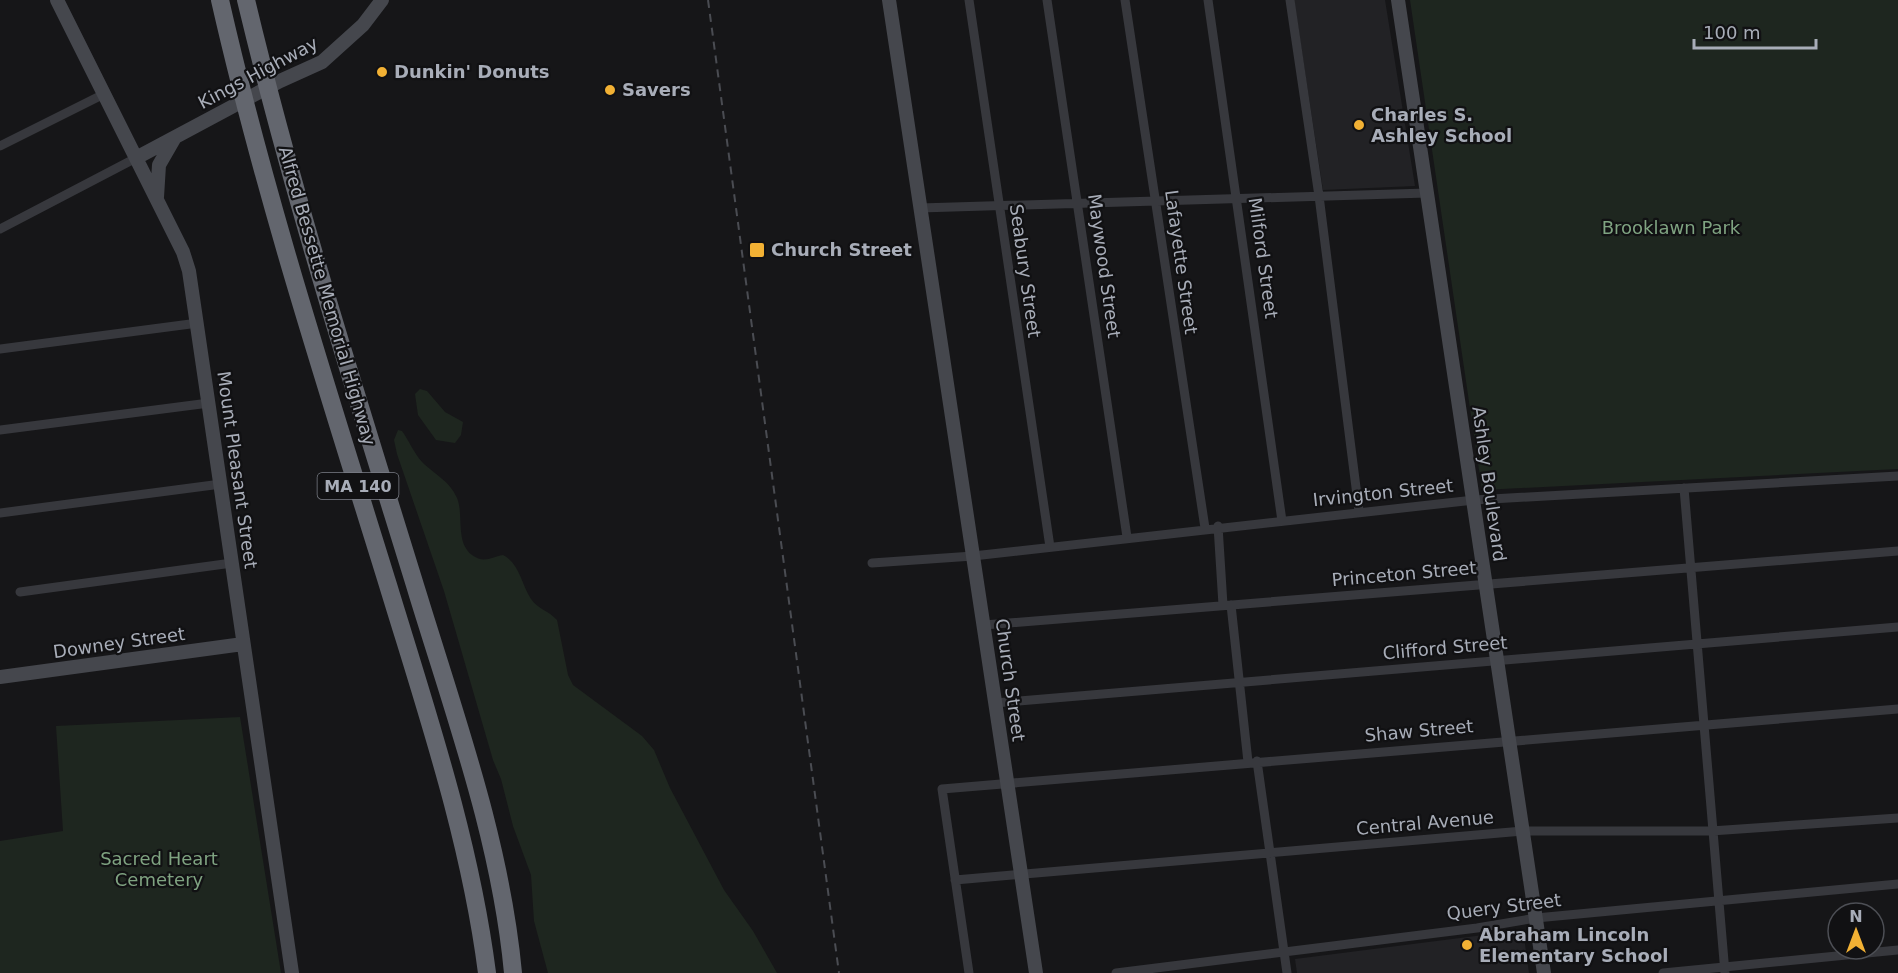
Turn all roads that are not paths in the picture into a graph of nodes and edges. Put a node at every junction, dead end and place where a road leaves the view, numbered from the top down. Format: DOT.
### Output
graph roads {
  1 [pos="57,0"];
  2 [pos="212,0"];
  3 [pos="220,0"];
  4 [pos="248,0"];
  5 [pos="382,0"];
  6 [pos="889,0"];
  7 [pos="969,0"];
  8 [pos="1047,0"];
  9 [pos="1125,0"];
  10 [pos="1208,0"];
  11 [pos="1290,0"];
  12 [pos="1398,0"];
  13 [pos="235,66"];
  14 [pos="104,94"];
  15 [pos="175,137"];
  16 [pos="0,146"];
  17 [pos="136,158"];
  18 [pos="1427,193"];
  19 [pos="1319,196"];
  20 [pos="1238,199"];
  21 [pos="157,201"];
  22 [pos="1155,201"];
  23 [pos="1078,203"];
  24 [pos="999,206"];
  25 [pos="920,208"];
  26 [pos="0,228"];
  27 [pos="198,323"];
  28 [pos="0,349"];
  29 [pos="209,403"];
  30 [pos="0,430"];
  31 [pos="1898,476"];
  32 [pos="221,484"];
  33 [pos="1684,488"];
  34 [pos="1474,500"];
  35 [pos="1359,511"];
  36 [pos="0,513"];
  37 [pos="1282,520"];
  38 [pos="1218,526"];
  39 [pos="1205,528"];
  40 [pos="1127,537"];
  41 [pos="1050,547"];
  42 [pos="1898,551"];
  43 [pos="973,555"];
  44 [pos="232,563"];
  45 [pos="872,563"];
  46 [pos="1690,567"];
  47 [pos="1485,583"];
  48 [pos="20,592"];
  49 [pos="1227,605"];
  50 [pos="984,625"];
  51 [pos="1898,627"];
  52 [pos="243,644"];
  53 [pos="1696,645"];
  54 [pos="1497,660"];
  55 [pos="0,677"];
  56 [pos="1238,682"];
  57 [pos="995,703"];
  58 [pos="1898,709"];
  59 [pos="1704,725"];
  60 [pos="1508,740"];
  61 [pos="1252,761"];
  62 [pos="1007,783"];
  63 [pos="1898,818"];
  64 [pos="1523,831"];
  65 [pos="1711,831"];
  66 [pos="1270,852"];
  67 [pos="1022,874"];
  68 [pos="955,880"];
  69 [pos="1898,884"];
  70 [pos="1718,903"];
  71 [pos="1536,918"];
  72 [pos="1898,950"];
  73 [pos="1284,951"];
  74 [pos="1724,970"];
  75 [pos="292,973"];
  76 [pos="487,973"];
  77 [pos="513,973"];
  78 [pos="969,973"];
  79 [pos="1036,973"];
  80 [pos="1116,973"];
  81 [pos="1287,973"];
  82 [pos="1544,973"];
  83 [pos="1663,973"];
  1 -- 14 [label="main road, Mount Pleasant Street"];
  2 -- 13 [label="highway"];
  3 -- 13 [label="highway, Alfred Bessette Memorial Highway / MA 140"];
  4 -- 77 [label="highway, Alfred Bessette Memorial Highway / MA 140"];
  5 -- 15 [label="main road, Kings Highway"];
  6 -- 25 [label="main road, Church Street"];
  7 -- 24 [label="street, Seabury Street"];
  8 -- 23 [label="street, Maywood Street"];
  9 -- 22 [label="street, Lafayette Street"];
  10 -- 20 [label="street, Milford Street"];
  11 -- 19 [label="street"];
  12 -- 18 [label="main road, Ashley Boulevard"];
  13 -- 76 [label="highway, Alfred Bessette Memorial Highway / MA 140"];
  14 -- 16 [label="street"];
  14 -- 17 [label="main road, Mount Pleasant Street"];
  15 -- 17 [label="main road, Kings Highway"];
  15 -- 21 [label="main road"];
  17 -- 21 [label="main road, Mount Pleasant Street"];
  17 -- 26 [label="street"];
  18 -- 19 [label="street"];
  18 -- 34 [label="main road, Ashley Boulevard"];
  19 -- 20 [label="street"];
  19 -- 35 [label="street"];
  20 -- 22 [label="street"];
  20 -- 37 [label="street, Milford Street"];
  21 -- 27 [label="main road, Mount Pleasant Street"];
  22 -- 23 [label="street"];
  22 -- 39 [label="street, Lafayette Street"];
  23 -- 24 [label="street"];
  23 -- 40 [label="street, Maywood Street"];
  24 -- 25 [label="street"];
  24 -- 41 [label="street, Seabury Street"];
  25 -- 43 [label="main road, Church Street"];
  27 -- 28 [label="street"];
  27 -- 29 [label="main road, Mount Pleasant Street"];
  29 -- 30 [label="street"];
  29 -- 32 [label="main road, Mount Pleasant Street"];
  31 -- 33 [label="street, Irvington Street"];
  32 -- 36 [label="street"];
  32 -- 44 [label="main road, Mount Pleasant Street"];
  33 -- 34 [label="street, Irvington Street"];
  33 -- 46 [label="street"];
  34 -- 35 [label="street, Irvington Street"];
  34 -- 47 [label="main road, Ashley Boulevard"];
  35 -- 37 [label="street, Irvington Street"];
  37 -- 38 [label="street, Irvington Street"];
  38 -- 39 [label="street, Irvington Street"];
  38 -- 49 [label="street"];
  39 -- 40 [label="street, Irvington Street"];
  40 -- 41 [label="street, Irvington Street"];
  41 -- 43 [label="street, Irvington Street"];
  42 -- 46 [label="street, Princeton Street"];
  43 -- 45 [label="street, Irvington Street"];
  43 -- 50 [label="main road, Church Street"];
  44 -- 48 [label="street"];
  44 -- 52 [label="main road, Mount Pleasant Street"];
  46 -- 47 [label="street, Princeton Street"];
  46 -- 53 [label="street"];
  47 -- 49 [label="street, Princeton Street"];
  47 -- 54 [label="main road, Ashley Boulevard"];
  49 -- 50 [label="street, Princeton Street"];
  49 -- 56 [label="street"];
  50 -- 57 [label="main road, Church Street"];
  51 -- 53 [label="street, Clifford Street"];
  52 -- 55 [label="main road, Downey Street"];
  52 -- 75 [label="main road, Mount Pleasant Street"];
  53 -- 54 [label="street, Clifford Street"];
  53 -- 59 [label="street"];
  54 -- 56 [label="street, Clifford Street"];
  54 -- 60 [label="main road, Ashley Boulevard"];
  56 -- 57 [label="street, Clifford Street"];
  56 -- 61 [label="street"];
  57 -- 62 [label="main road, Church Street"];
  58 -- 59 [label="street, Shaw Street"];
  59 -- 60 [label="street, Shaw Street"];
  59 -- 65 [label="street"];
  60 -- 61 [label="street, Shaw Street"];
  60 -- 64 [label="main road, Ashley Boulevard"];
  61 -- 62 [label="street, Shaw Street"];
  61 -- 66 [label="street"];
  62 -- 67 [label="main road, Church Street"];
  62 -- 68 [label="street, Shaw Street"];
  63 -- 65 [label="street, Central Avenue"];
  64 -- 65 [label="street, Central Avenue"];
  64 -- 66 [label="street, Central Avenue"];
  64 -- 71 [label="main road, Ashley Boulevard"];
  65 -- 70 [label="street"];
  66 -- 67 [label="street, Central Avenue"];
  66 -- 73 [label="street"];
  67 -- 68 [label="street, Central Avenue"];
  67 -- 79 [label="main road, Church Street"];
  68 -- 78 [label="street"];
  69 -- 70 [label="street, Query Street"];
  70 -- 71 [label="street, Query Street"];
  70 -- 74 [label="street"];
  71 -- 73 [label="street, Query Street"];
  71 -- 82 [label="main road, Ashley Boulevard"];
  72 -- 74 [label="street"];
  73 -- 80 [label="street, Query Street"];
  73 -- 81 [label="street"];
  74 -- 83 [label="street"];
}
